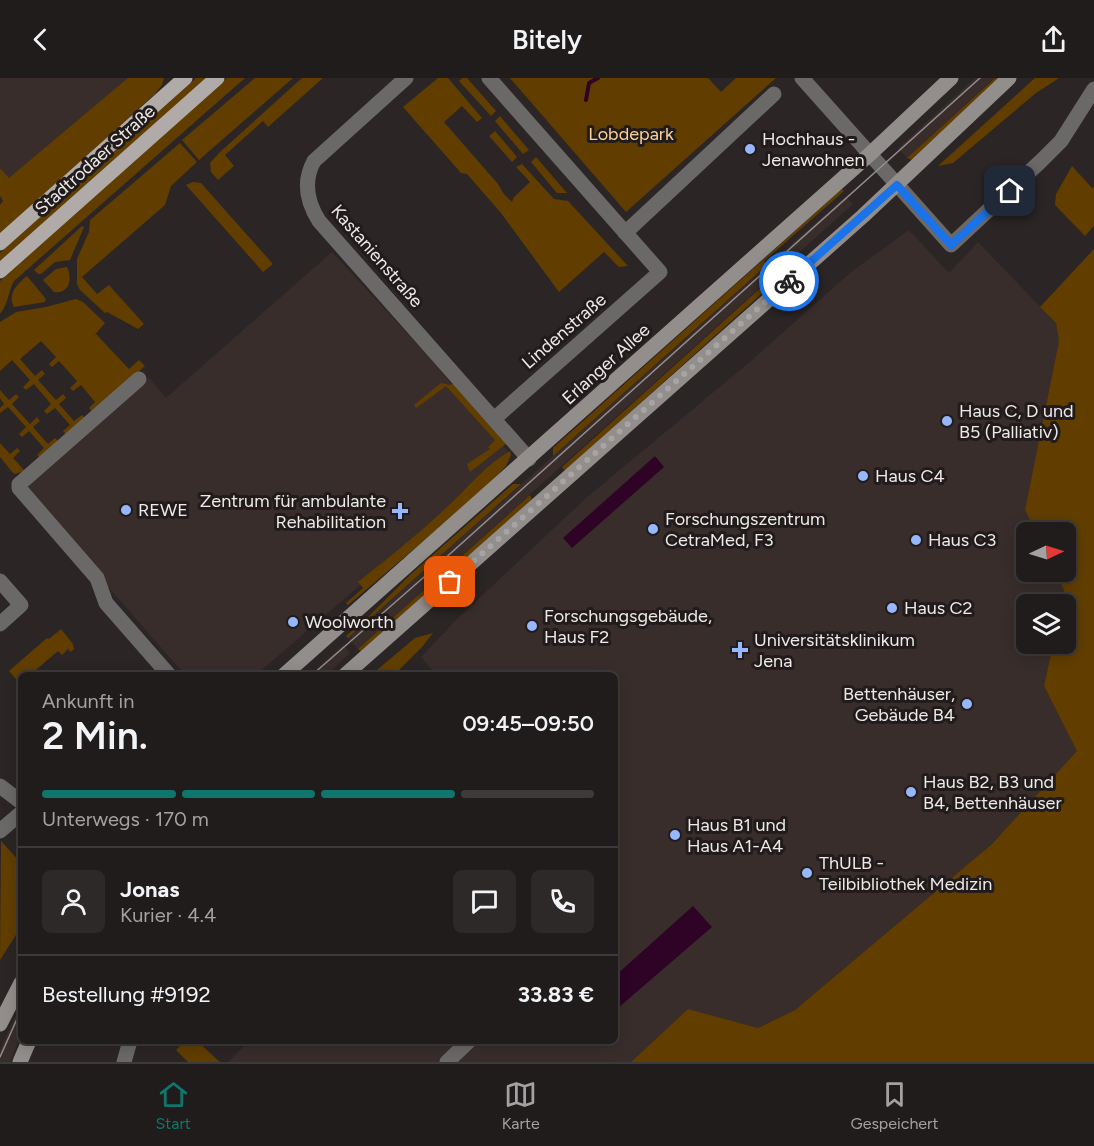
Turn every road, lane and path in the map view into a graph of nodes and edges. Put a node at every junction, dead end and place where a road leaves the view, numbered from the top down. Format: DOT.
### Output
graph roads {
  1 [pos="217,78"];
  2 [pos="406,78"];
  3 [pos="489,78"];
  4 [pos="802,78"];
  5 [pos="951,78"];
  6 [pos="1009,78"];
  7 [pos="183,79"];
  8 [pos="1094,89"];
  9 [pos="774,94"];
  10 [pos="870,154"];
  11 [pos="897,185"];
  12 [pos="625,233"];
  13 [pos="0,243"];
  14 [pos="0,271"];
  15 [pos="139,379"];
  16 [pos="494,419"];
  17 [pos="529,459"];
  18 [pos="0,581"];
  19 [pos="0,624"];
  20 [pos="166,672"];
  21 [pos="287,672"];
  22 [pos="348,672"];
  23 [pos="0,786"];
  24 [pos="18,800"];
  25 [pos="18,816"];
  26 [pos="0,831"];
  27 [pos="18,989"];
  28 [pos="0,1024"];
  29 [pos="28,1044"];
  30 [pos="129,1044"];
  31 [pos="466,1044"];
  32 [pos="20,1062"];
  33 [pos="124,1062"];
  34 [pos="447,1062"];
  1 -- 14 [label="main road, Stadtrodaer Straße"];
  2 -- 16 [label="street, Kastanienstraße"];
  3 -- 12 [label="street"];
  4 -- 10 [label="street"];
  5 -- 10 [label="main road, Erlanger Allee"];
  6 -- 11 [label="main road"];
  7 -- 13 [label="main road, Stadtrodaer Straße"];
  8 -- 11 [label="street"];
  9 -- 12 [label="street"];
  10 -- 11 [label="street"];
  10 -- 17 [label="main road, Erlanger Allee"];
  11 -- 22 [label="main road"];
  12 -- 16 [label="street, Lindenstraße"];
  15 -- 20 [label="street"];
  16 -- 17 [label="street, Kastanienstraße"];
  17 -- 21 [label="main road, Erlanger Allee"];
  18 -- 19 [label="street"];
  23 -- 24 [label="street"];
  25 -- 26 [label="street"];
  27 -- 28 [label="main road"];
  29 -- 32 [label="main road"];
  30 -- 33 [label="street"];
  31 -- 34 [label="street"];
}
